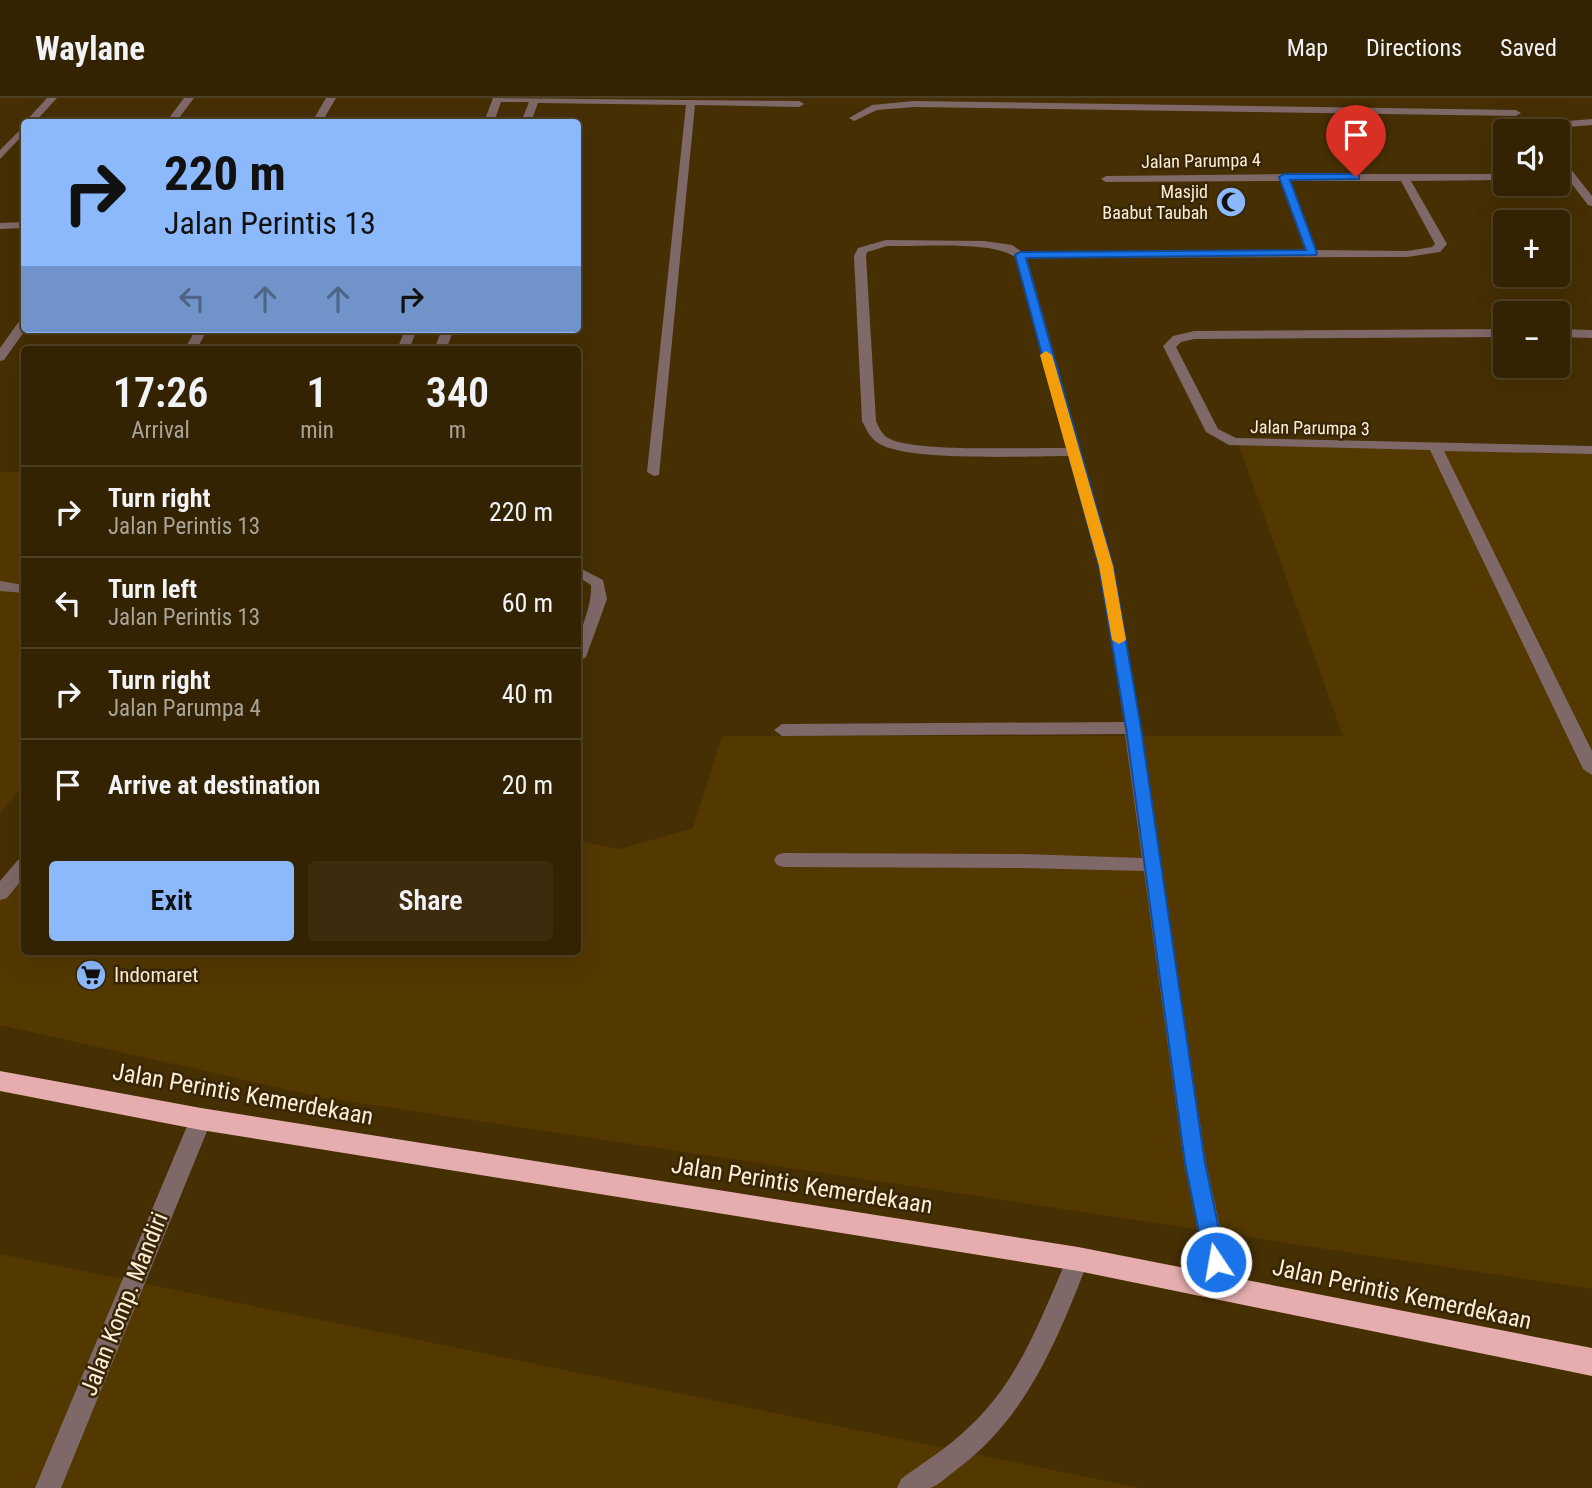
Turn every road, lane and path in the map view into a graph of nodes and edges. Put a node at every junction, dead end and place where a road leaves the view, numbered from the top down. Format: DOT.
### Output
graph roads {
  1 [pos="52,98"];
  2 [pos="189,98"];
  3 [pos="331,98"];
  4 [pos="1496,98"];
  5 [pos="498,99"];
  6 [pos="535,99"];
  7 [pos="690,101"];
  8 [pos="799,104"];
  9 [pos="1516,113"];
  10 [pos="854,118"];
  11 [pos="33,119"];
  12 [pos="173,119"];
  13 [pos="319,119"];
  14 [pos="490,119"];
  15 [pos="527,119"];
  16 [pos="1522,119"];
  17 [pos="1592,122"];
  18 [pos="1570,125"];
  19 [pos="21,132"];
  20 [pos="0,156"];
  21 [pos="1570,174"];
  22 [pos="1284,177"];
  23 [pos="1404,177"];
  24 [pos="1493,177"];
  25 [pos="1107,179"];
  26 [pos="1570,181"];
  27 [pos="1576,181"];
  28 [pos="1592,203"];
  29 [pos="21,225"];
  30 [pos="0,226"];
  31 [pos="1312,253"];
  32 [pos="1020,255"];
  33 [pos="21,327"];
  34 [pos="1493,333"];
  35 [pos="1570,333"];
  36 [pos="1592,334"];
  37 [pos="0,357"];
  38 [pos="1436,448"];
  39 [pos="1592,450"];
  40 [pos="1073,452"];
  41 [pos="654,472"];
  42 [pos="581,572"];
  43 [pos="0,586"];
  44 [pos="21,589"];
  45 [pos="581,649"];
  46 [pos="1133,728"];
  47 [pos="782,730"];
  48 [pos="1592,769"];
  49 [pos="783,860"];
  50 [pos="1153,865"];
  51 [pos="21,868"];
  52 [pos="0,893"];
  53 [pos="0,1081"];
  54 [pos="201,1119"];
  55 [pos="1079,1259"];
  56 [pos="1221,1286"];
  57 [pos="1592,1362"];
  58 [pos="48,1488"];
  59 [pos="910,1488"];
  1 -- 11 [label="street"];
  2 -- 12 [label="street"];
  3 -- 13 [label="street"];
  4 -- 9 [label="street"];
  5 -- 6 [label="street"];
  5 -- 14 [label="street"];
  6 -- 7 [label="street"];
  6 -- 15 [label="street"];
  7 -- 8 [label="street"];
  7 -- 41 [label="street"];
  9 -- 10 [label="street"];
  9 -- 16 [label="street"];
  17 -- 18 [label="street"];
  19 -- 20 [label="street"];
  21 -- 27 [label="street"];
  22 -- 23 [label="street, Jalan Parumpa 4"];
  22 -- 25 [label="street, Jalan Parumpa 4"];
  22 -- 31 [label="street"];
  23 -- 24 [label="street, Jalan Parumpa 4"];
  23 -- 31 [label="street"];
  26 -- 27 [label="street"];
  27 -- 28 [label="street"];
  29 -- 30 [label="street"];
  31 -- 32 [label="street"];
  32 -- 40 [label="street"];
  32 -- 40 [label="street"];
  33 -- 37 [label="street"];
  34 -- 38 [label="street, Jalan Parumpa 3"];
  35 -- 36 [label="street"];
  38 -- 39 [label="street, Jalan Parumpa 3"];
  38 -- 48 [label="street"];
  40 -- 46 [label="street"];
  42 -- 45 [label="street"];
  43 -- 44 [label="street"];
  46 -- 47 [label="street"];
  46 -- 50 [label="street"];
  49 -- 50 [label="street"];
  50 -- 56 [label="street"];
  51 -- 52 [label="street"];
  53 -- 54 [label="highway, Jalan Perintis Kemerdekaan"];
  54 -- 55 [label="highway, Jalan Perintis Kemerdekaan"];
  54 -- 58 [label="street, Jalan Komp. Mandiri"];
  55 -- 56 [label="highway, Jalan Perintis Kemerdekaan"];
  55 -- 59 [label="street"];
  56 -- 57 [label="highway, Jalan Perintis Kemerdekaan"];
}
